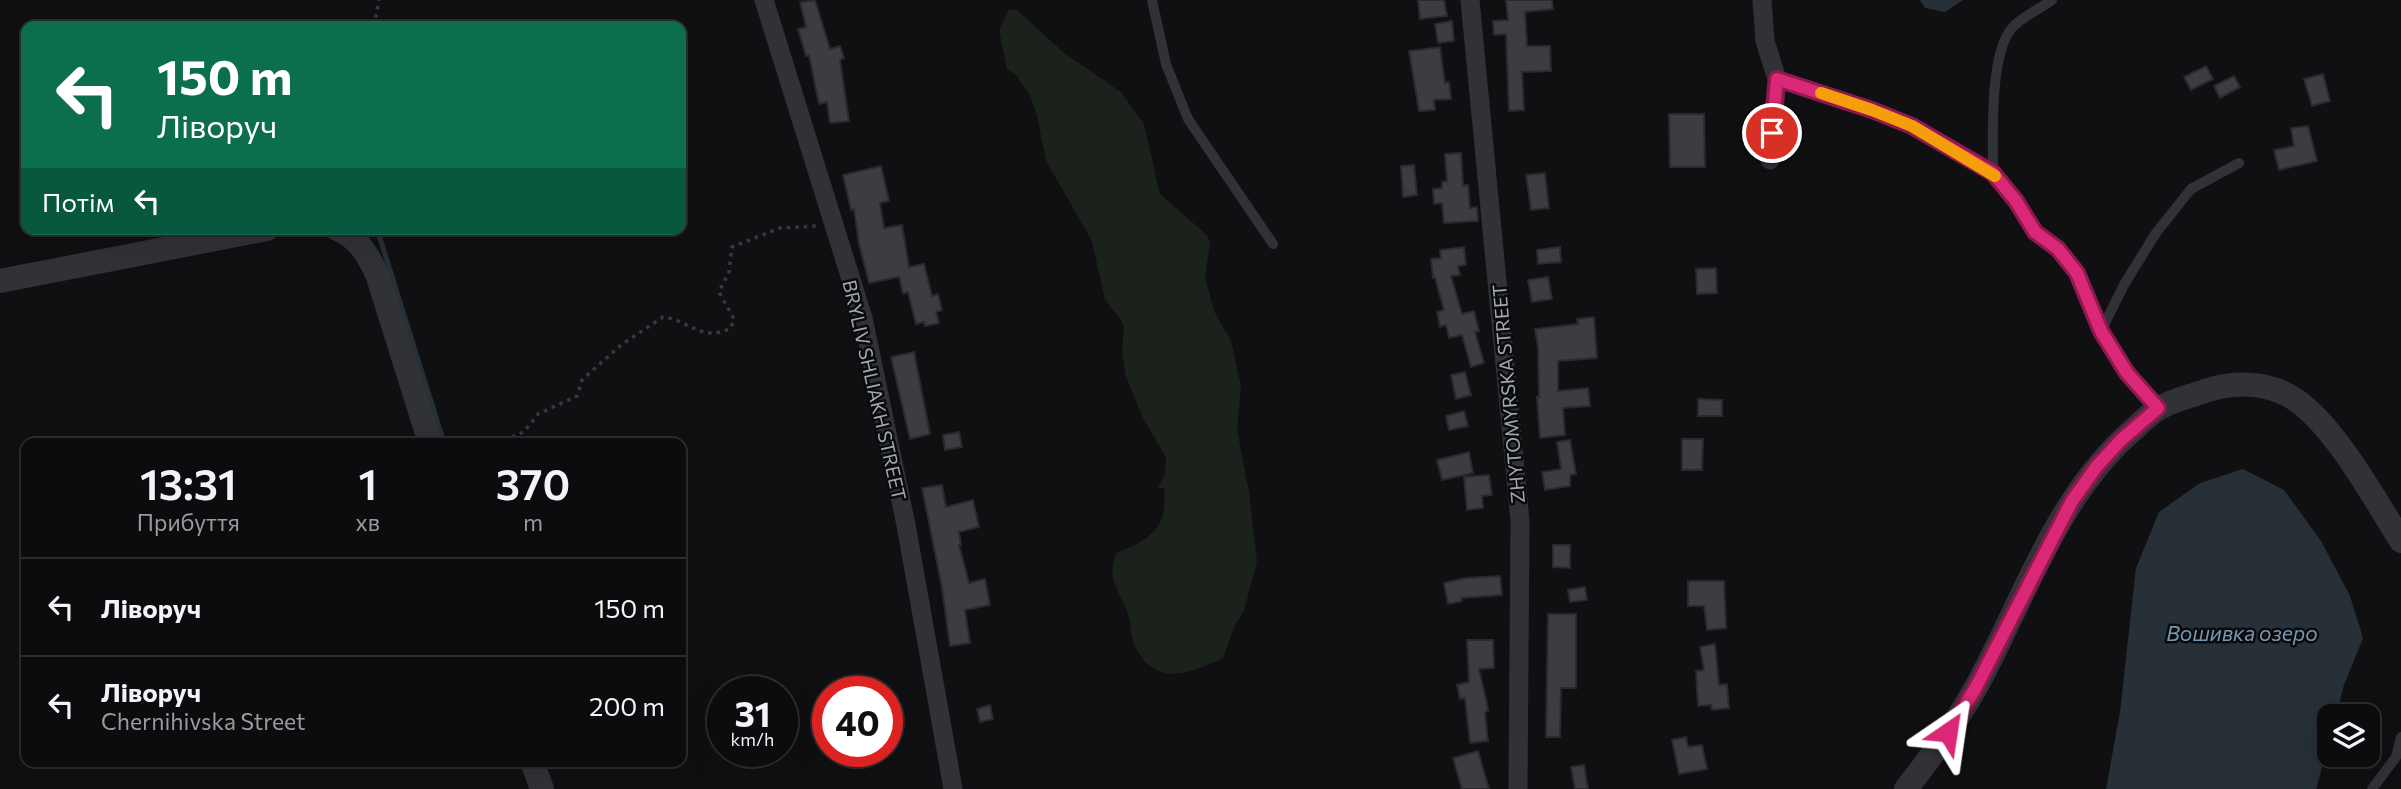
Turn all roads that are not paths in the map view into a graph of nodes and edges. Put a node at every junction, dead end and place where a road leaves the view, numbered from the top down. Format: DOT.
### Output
graph roads {
  1 [pos="764,0"];
  2 [pos="1152,0"];
  3 [pos="1470,0"];
  4 [pos="1762,0"];
  5 [pos="2052,0"];
  6 [pos="1777,79"];
  7 [pos="1770,159"];
  8 [pos="2239,163"];
  9 [pos="1993,173"];
  10 [pos="236,235"];
  11 [pos="348,235"];
  12 [pos="1273,244"];
  13 [pos="0,281"];
  14 [pos="2101,331"];
  15 [pos="2158,408"];
  16 [pos="428,438"];
  17 [pos="2401,541"];
  18 [pos="2401,737"];
  19 [pos="534,767"];
  20 [pos="542,789"];
  21 [pos="953,789"];
  22 [pos="1518,789"];
  23 [pos="1906,789"];
  24 [pos="2372,789"];
  1 -- 21 [label="street, BRYLIV SHLIAKH STREET"];
  2 -- 12 [label="lane"];
  3 -- 22 [label="street, ZHYTOMYRSKA STREET"];
  4 -- 6 [label="street"];
  5 -- 9 [label="lane"];
  6 -- 7 [label="street"];
  6 -- 9 [label="lane"];
  8 -- 14 [label="lane"];
  9 -- 14 [label="lane"];
  10 -- 13 [label="street"];
  11 -- 16 [label="street"];
  14 -- 15 [label="lane"];
  15 -- 17 [label="street"];
  15 -- 23 [label="street"];
  18 -- 24 [label="lane"];
  19 -- 20 [label="street"];
}
